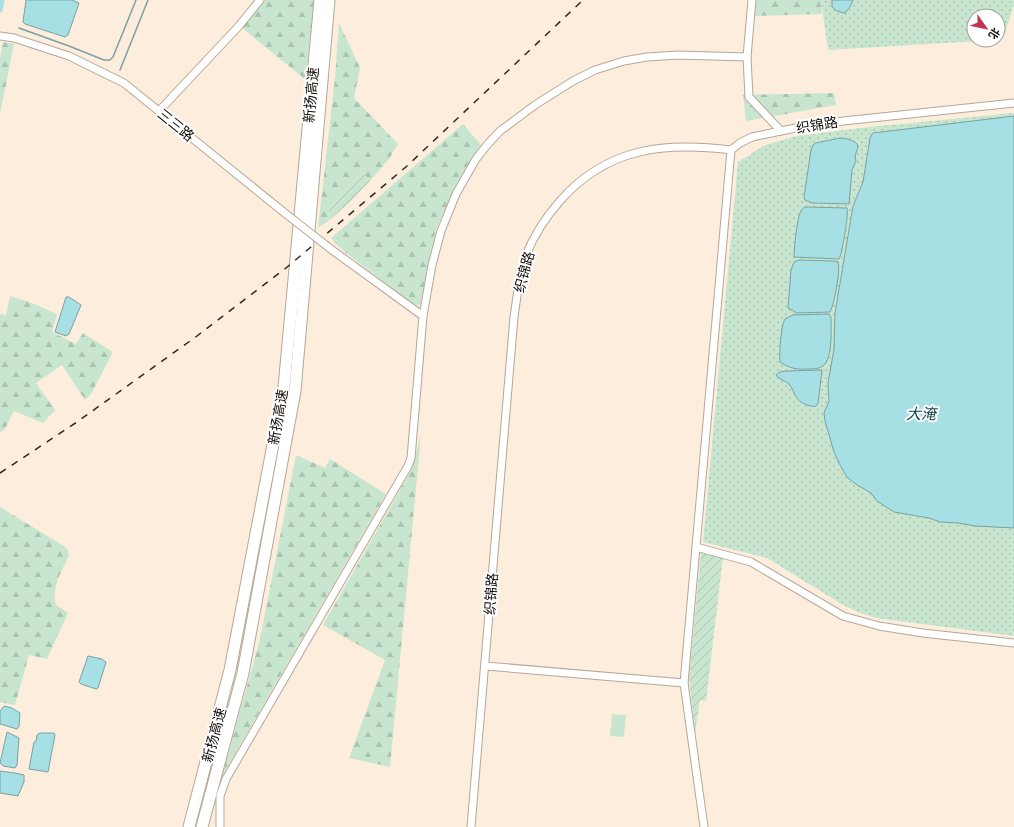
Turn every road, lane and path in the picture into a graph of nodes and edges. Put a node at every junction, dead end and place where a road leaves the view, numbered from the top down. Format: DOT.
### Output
graph roads {
  1 [pos="260,0"];
  2 [pos="320,0"];
  3 [pos="329,0"];
  4 [pos="752,0"];
  5 [pos="2,36"];
  6 [pos="747,57"];
  7 [pos="1014,103"];
  8 [pos="158,111"];
  9 [pos="781,131"];
  10 [pos="732,150"];
  11 [pos="423,316"];
  12 [pos="696,547"];
  13 [pos="1014,643"];
  14 [pos="486,666"];
  15 [pos="684,683"];
  16 [pos="189,827"];
  17 [pos="202,827"];
  18 [pos="220,827"];
  19 [pos="471,827"];
  20 [pos="704,827"];
  1 -- 8 [label="street"];
  2 -- 16 [label="highway, 新扬高速"];
  3 -- 17 [label="highway, 新扬高速"];
  4 -- 6 [label="street"];
  5 -- 8 [label="street, 三三路"];
  6 -- 9 [label="street"];
  6 -- 11 [label="street"];
  7 -- 9 [label="street, 织锦路"];
  8 -- 11 [label="street, 三三路, bridge"];
  9 -- 10 [label="street, 织锦路"];
  10 -- 12 [label="street"];
  10 -- 14 [label="street, 织锦路"];
  11 -- 18 [label="street"];
  12 -- 13 [label="street"];
  12 -- 15 [label="street"];
  14 -- 15 [label="street"];
  14 -- 19 [label="street, 织锦路"];
  15 -- 20 [label="street"];
}
